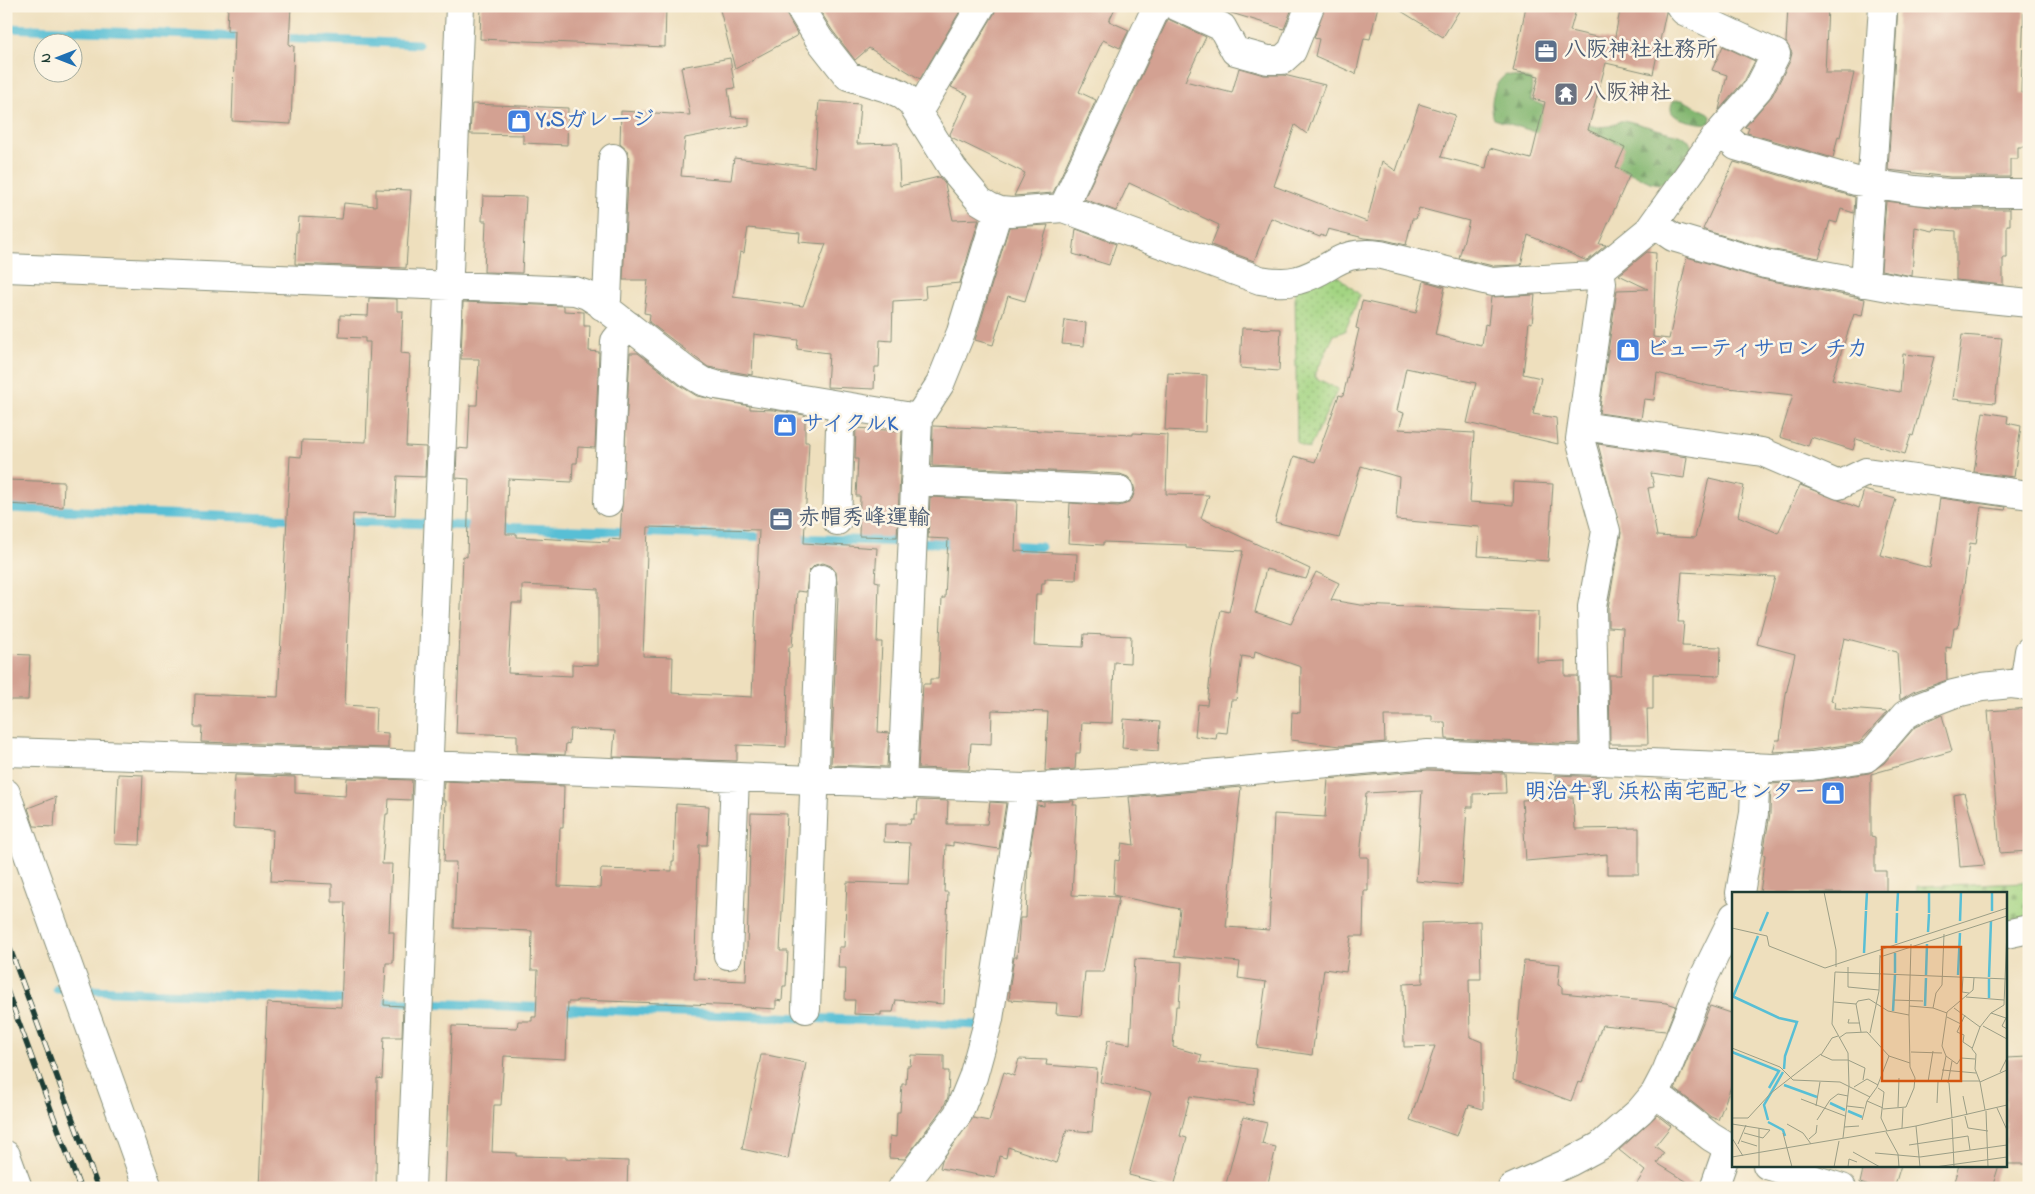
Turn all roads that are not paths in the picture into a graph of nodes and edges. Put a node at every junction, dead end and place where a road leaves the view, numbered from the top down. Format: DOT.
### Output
graph roads {
  1 [pos="460,6"];
  2 [pos="799,6"];
  3 [pos="982,6"];
  4 [pos="1157,6"];
  5 [pos="1176,6"];
  6 [pos="1310,6"];
  7 [pos="1680,6"];
  8 [pos="1883,6"];
  9 [pos="918,112"];
  10 [pos="1721,132"];
  11 [pos="613,158"];
  12 [pos="1872,183"];
  13 [pos="2029,193"];
  14 [pos="1063,208"];
  15 [pos="998,211"];
  16 [pos="1654,224"];
  17 [pos="6,268"];
  18 [pos="1600,270"];
  19 [pos="1863,283"];
  20 [pos="449,285"];
  21 [pos="2029,303"];
  22 [pos="602,306"];
  23 [pos="628,325"];
  24 [pos="844,406"];
  25 [pos="918,418"];
  26 [pos="1582,426"];
  27 [pos="915,481"];
  28 [pos="1119,490"];
  29 [pos="2029,495"];
  30 [pos="608,502"];
  31 [pos="837,521"];
  32 [pos="822,579"];
  33 [pos="2029,651"];
  34 [pos="2026,685"];
  35 [pos="6,752"];
  36 [pos="1595,760"];
  37 [pos="428,765"];
  38 [pos="1756,767"];
  39 [pos="735,777"];
  40 [pos="814,780"];
  41 [pos="902,784"];
  42 [pos="1024,788"];
  43 [pos="6,793"];
  44 [pos="1740,892"];
  45 [pos="1732,920"];
  46 [pos="2029,929"];
  47 [pos="2008,934"];
  48 [pos="728,955"];
  49 [pos="806,1009"];
  50 [pos="1655,1093"];
  51 [pos="1731,1149"];
  52 [pos="6,1155"];
  53 [pos="1770,1166"];
  54 [pos="18,1188"];
  55 [pos="148,1188"];
  56 [pos="411,1188"];
  57 [pos="902,1188"];
  58 [pos="1512,1188"];
  59 [pos="1714,1188"];
  60 [pos="1842,1188"];
  1 -- 20 [label="street"];
  2 -- 9 [label="street"];
  3 -- 9 [label="street"];
  4 -- 14 [label="street"];
  5 -- 6 [label="street"];
  7 -- 10 [label="street"];
  8 -- 12 [label="street"];
  9 -- 15 [label="street"];
  10 -- 12 [label="street"];
  10 -- 16 [label="street"];
  11 -- 22 [label="street"];
  12 -- 13 [label="street"];
  12 -- 19 [label="street"];
  14 -- 15 [label="street"];
  14 -- 18 [label="street"];
  15 -- 25 [label="street"];
  16 -- 18 [label="street"];
  16 -- 19 [label="street"];
  17 -- 20 [label="street"];
  18 -- 26 [label="street"];
  19 -- 21 [label="street"];
  20 -- 22 [label="street"];
  20 -- 37 [label="street"];
  22 -- 23 [label="street"];
  23 -- 24 [label="street"];
  23 -- 30 [label="street"];
  24 -- 25 [label="street"];
  24 -- 31 [label="street"];
  25 -- 27 [label="street"];
  26 -- 29 [label="street"];
  26 -- 36 [label="street"];
  27 -- 28 [label="street"];
  27 -- 41 [label="street"];
  32 -- 40 [label="street"];
  33 -- 34 [label="street"];
  34 -- 38 [label="street"];
  35 -- 37 [label="street"];
  36 -- 38 [label="street"];
  36 -- 42 [label="street"];
  37 -- 39 [label="street"];
  37 -- 56 [label="street"];
  38 -- 44 [label="street"];
  39 -- 40 [label="street"];
  39 -- 48 [label="street"];
  40 -- 41 [label="street"];
  40 -- 49 [label="street"];
  41 -- 42 [label="street"];
  42 -- 57 [label="street"];
  43 -- 55 [label="street"];
  45 -- 50 [label="street"];
  46 -- 47 [label="street"];
  50 -- 51 [label="street"];
  50 -- 58 [label="street"];
  51 -- 59 [label="street"];
  52 -- 54 [label="street"];
  53 -- 60 [label="street"];
}
